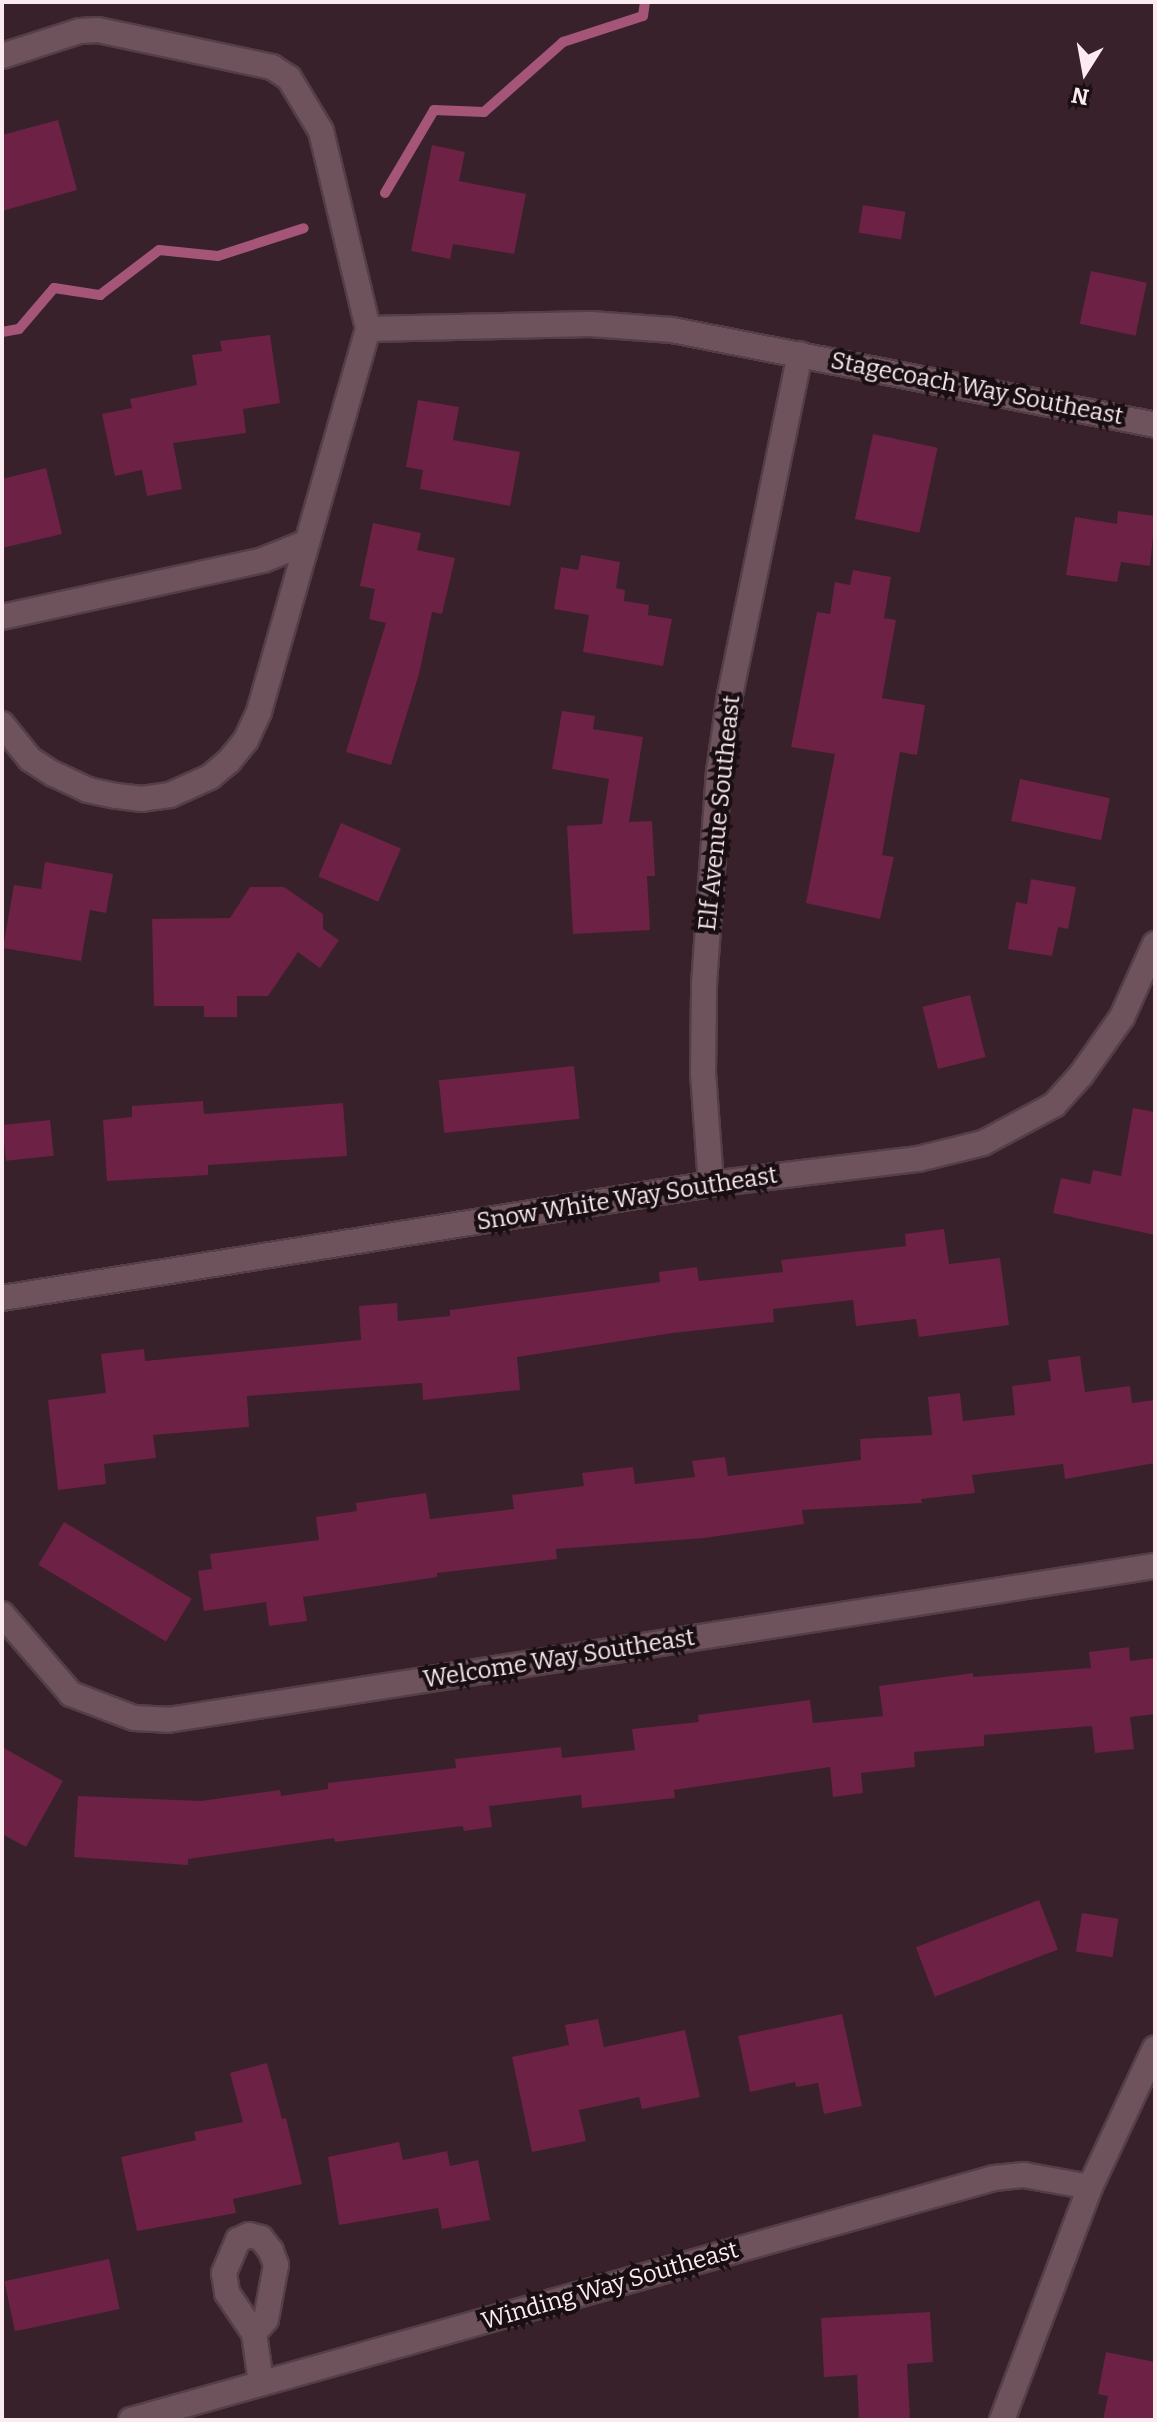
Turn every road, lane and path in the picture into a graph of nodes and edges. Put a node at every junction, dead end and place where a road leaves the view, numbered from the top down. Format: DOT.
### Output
graph roads {
  1 [pos="2,56"];
  2 [pos="368,329"];
  3 [pos="800,354"];
  4 [pos="1155,425"];
  5 [pos="305,543"];
  6 [pos="2,617"];
  7 [pos="2,724"];
  8 [pos="1155,944"];
  9 [pos="711,1184"];
  10 [pos="2,1298"];
  11 [pos="1155,1566"];
  12 [pos="2,1614"];
  13 [pos="1155,2048"];
  14 [pos="1090,2187"];
  15 [pos="254,2333"];
  16 [pos="261,2383"];
  17 [pos="131,2420"];
  18 [pos="1002,2420"];
  1 -- 2 [label="street"];
  2 -- 3 [label="street, Stagecoach Way Southeast"];
  2 -- 5 [label="street"];
  3 -- 4 [label="street, Stagecoach Way Southeast"];
  3 -- 9 [label="street, Elf Avenue Southeast"];
  5 -- 6 [label="street"];
  5 -- 7 [label="street"];
  8 -- 9 [label="street, Snow White Way Southeast"];
  9 -- 10 [label="street, Snow White Way Southeast"];
  11 -- 12 [label="street, Welcome Way Southeast"];
  13 -- 14 [label="street"];
  14 -- 16 [label="street, Winding Way Southeast"];
  14 -- 18 [label="street"];
  15 -- 16 [label="street"];
  16 -- 17 [label="street, Winding Way Southeast"];
}
